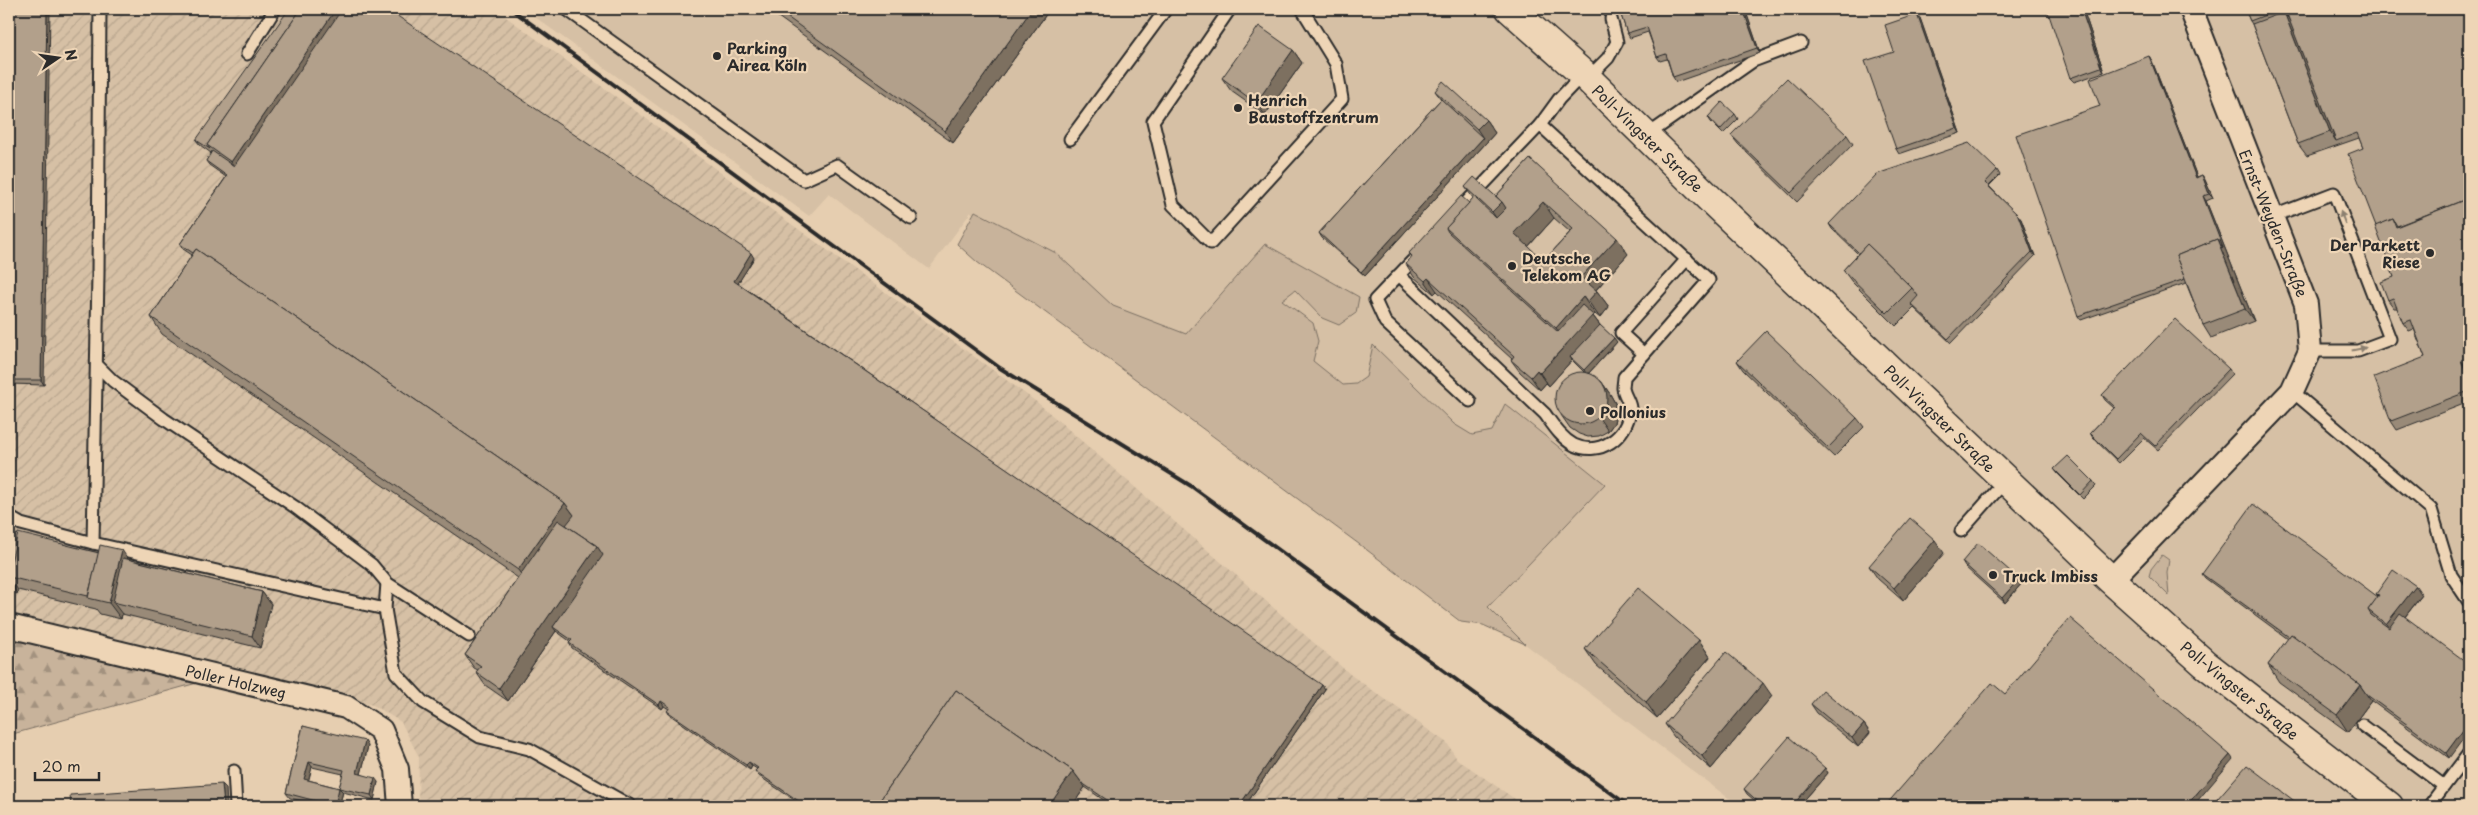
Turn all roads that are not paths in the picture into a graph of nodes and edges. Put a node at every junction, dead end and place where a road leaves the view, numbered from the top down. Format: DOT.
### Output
graph roads {
  1 [pos="100,9"];
  2 [pos="274,9"];
  3 [pos="566,9"];
  4 [pos="1166,9"];
  5 [pos="1230,9"];
  6 [pos="1302,9"];
  7 [pos="1510,9"];
  8 [pos="2191,9"];
  9 [pos="1611,19"];
  10 [pos="1801,43"];
  11 [pos="247,54"];
  12 [pos="1585,76"];
  13 [pos="1540,125"];
  14 [pos="1646,136"];
  15 [pos="1070,139"];
  16 [pos="2272,217"];
  17 [pos="911,218"];
  18 [pos="1451,219"];
  19 [pos="1425,247"];
  20 [pos="1687,260"];
  21 [pos="1399,275"];
  22 [pos="2310,351"];
  23 [pos="1644,354"];
  24 [pos="97,365"];
  25 [pos="2292,391"];
  26 [pos="1470,401"];
  27 [pos="2006,480"];
  28 [pos="9,517"];
  29 [pos="1961,530"];
  30 [pos="93,543"];
  31 [pos="2111,580"];
  32 [pos="387,583"];
  33 [pos="2469,602"];
  34 [pos="385,609"];
  35 [pos="9,626"];
  36 [pos="469,636"];
  37 [pos="2362,726"];
  38 [pos="2469,753"];
  39 [pos="234,771"];
  40 [pos="2444,786"];
  41 [pos="236,806"];
  42 [pos="400,806"];
  43 [pos="631,806"];
  44 [pos="2389,806"];
  45 [pos="2428,806"];
  1 -- 24 [label="lane"];
  2 -- 11 [label="lane"];
  3 -- 17 [label="lane"];
  4 -- 15 [label="lane"];
  5 -- 6 [label="lane"];
  7 -- 12 [label="street, Poll-Vingster Straße"];
  8 -- 16 [label="street, Ernst-Weyden-Straße"];
  9 -- 12 [label="lane"];
  10 -- 14 [label="lane"];
  12 -- 13 [label="lane"];
  12 -- 14 [label="street, Poll-Vingster Straße"];
  13 -- 18 [label="lane"];
  13 -- 20 [label="lane"];
  14 -- 27 [label="street, Poll-Vingster Straße"];
  16 -- 22 [label="street, Ernst-Weyden-Straße"];
  22 -- 16 [label="lane, one-way"];
  19 -- 21 [label="lane"];
  20 -- 23 [label="lane"];
  20 -- 23 [label="lane"];
  21 -- 23 [label="lane"];
  21 -- 26 [label="lane"];
  22 -- 25 [label="street, Ernst-Weyden-Straße"];
  24 -- 30 [label="lane"];
  24 -- 32 [label="lane"];
  25 -- 31 [label="street, Ernst-Weyden-Straße"];
  25 -- 33 [label="lane"];
  27 -- 29 [label="lane"];
  27 -- 31 [label="street, Poll-Vingster Straße"];
  28 -- 30 [label="lane"];
  30 -- 34 [label="lane"];
  31 -- 44 [label="street, Poll-Vingster Straße"];
  32 -- 34 [label="lane"];
  32 -- 36 [label="lane"];
  34 -- 43 [label="lane"];
  35 -- 42 [label="street, Poller Holzweg"];
  37 -- 40 [label="lane"];
  38 -- 40 [label="lane"];
  39 -- 41 [label="lane"];
  40 -- 45 [label="lane"];
}
